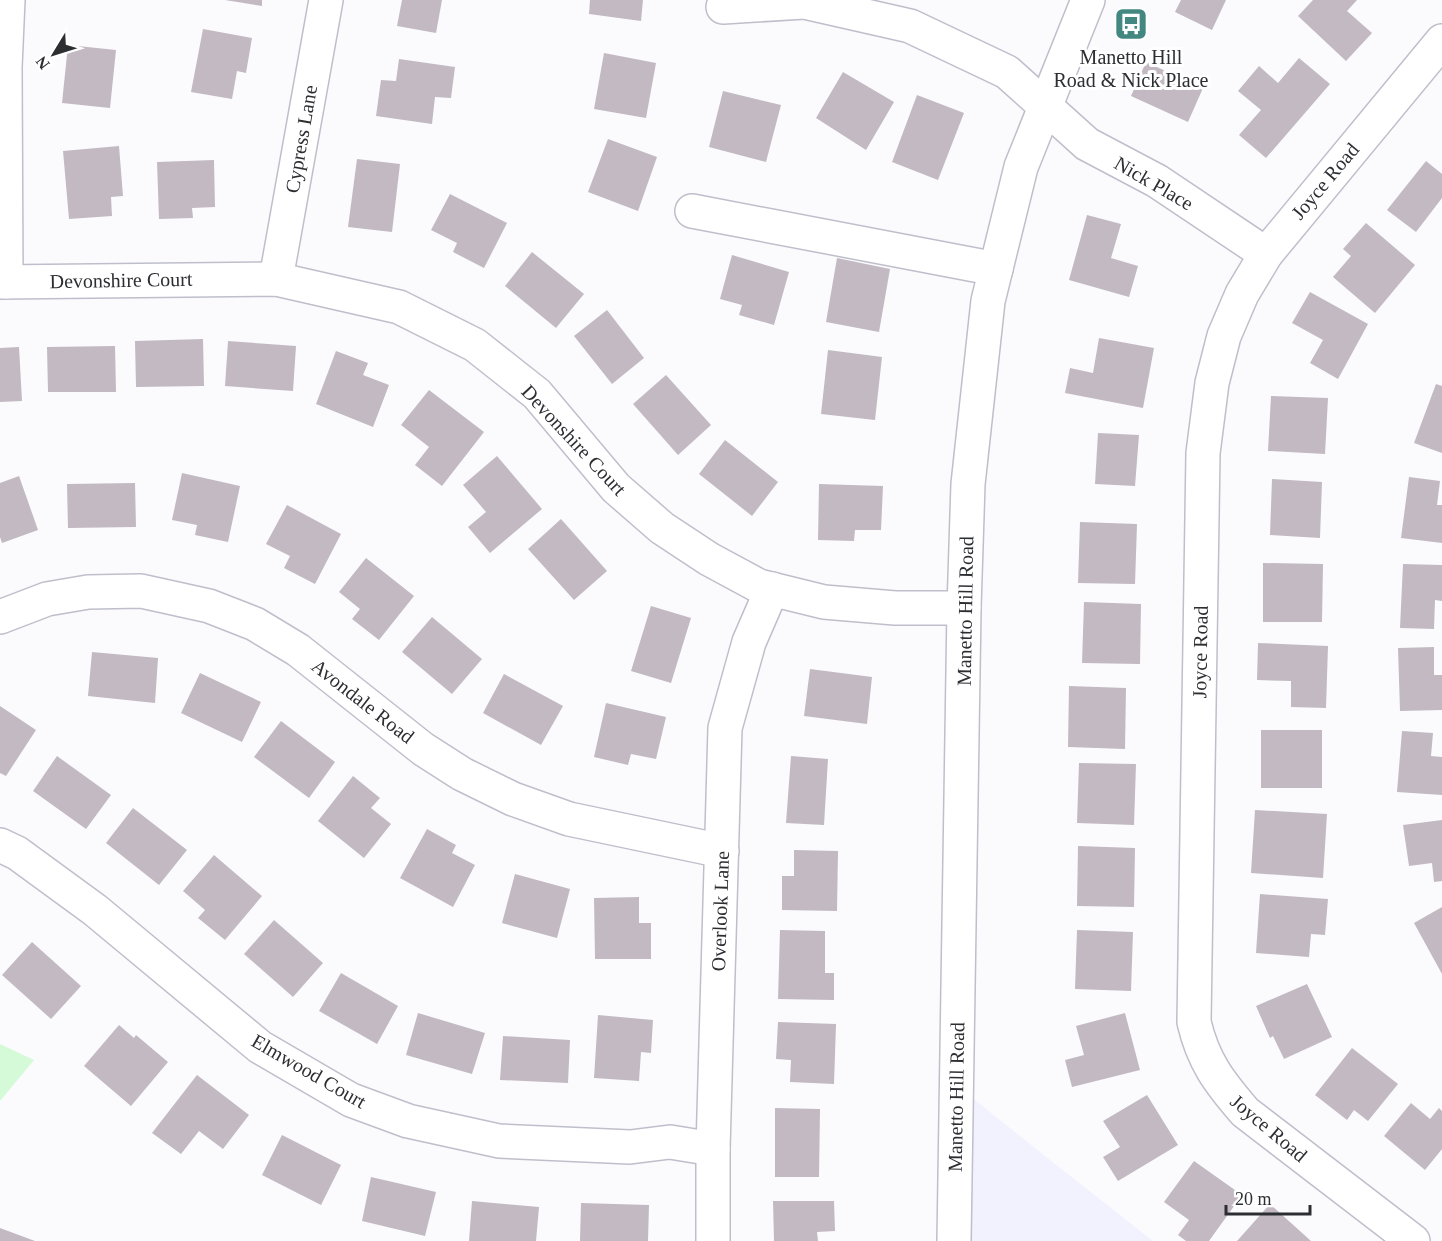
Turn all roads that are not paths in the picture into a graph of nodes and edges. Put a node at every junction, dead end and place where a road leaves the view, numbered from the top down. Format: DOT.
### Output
graph roads {
  1 [pos="8,0"];
  2 [pos="326,0"];
  3 [pos="1088,0"];
  4 [pos="723,7"];
  5 [pos="1442,41"];
  6 [pos="1047,108"];
  7 [pos="692,211"];
  8 [pos="1266,254"];
  9 [pos="996,269"];
  10 [pos="276,279"];
  11 [pos="3,282"];
  12 [pos="772,589"];
  13 [pos="964,608"];
  14 [pos="0,617"];
  15 [pos="0,845"];
  16 [pos="722,851"];
  17 [pos="713,1149"];
  18 [pos="713,1241"];
  19 [pos="954,1241"];
  20 [pos="1413,1241"];
  1 -- 11 [label="street"];
  2 -- 10 [label="street, Cypress Lane"];
  3 -- 6 [label="street, Manetto Hill Road"];
  4 -- 6 [label="street, Nick Place"];
  5 -- 8 [label="street, Joyce Road"];
  6 -- 8 [label="street, Nick Place"];
  6 -- 9 [label="street, Manetto Hill Road"];
  7 -- 9 [label="street"];
  8 -- 20 [label="street, Joyce Road"];
  9 -- 13 [label="street, Manetto Hill Road"];
  10 -- 11 [label="street, Devonshire Court"];
  10 -- 12 [label="street, Devonshire Court"];
  12 -- 13 [label="street, Devonshire Court"];
  12 -- 16 [label="street, Overlook Lane"];
  13 -- 19 [label="street, Manetto Hill Road"];
  14 -- 16 [label="street, Avondale Road"];
  15 -- 17 [label="street, Elmwood Court"];
  16 -- 17 [label="street, Overlook Lane"];
  17 -- 18 [label="street, Overlook Lane"];
}
